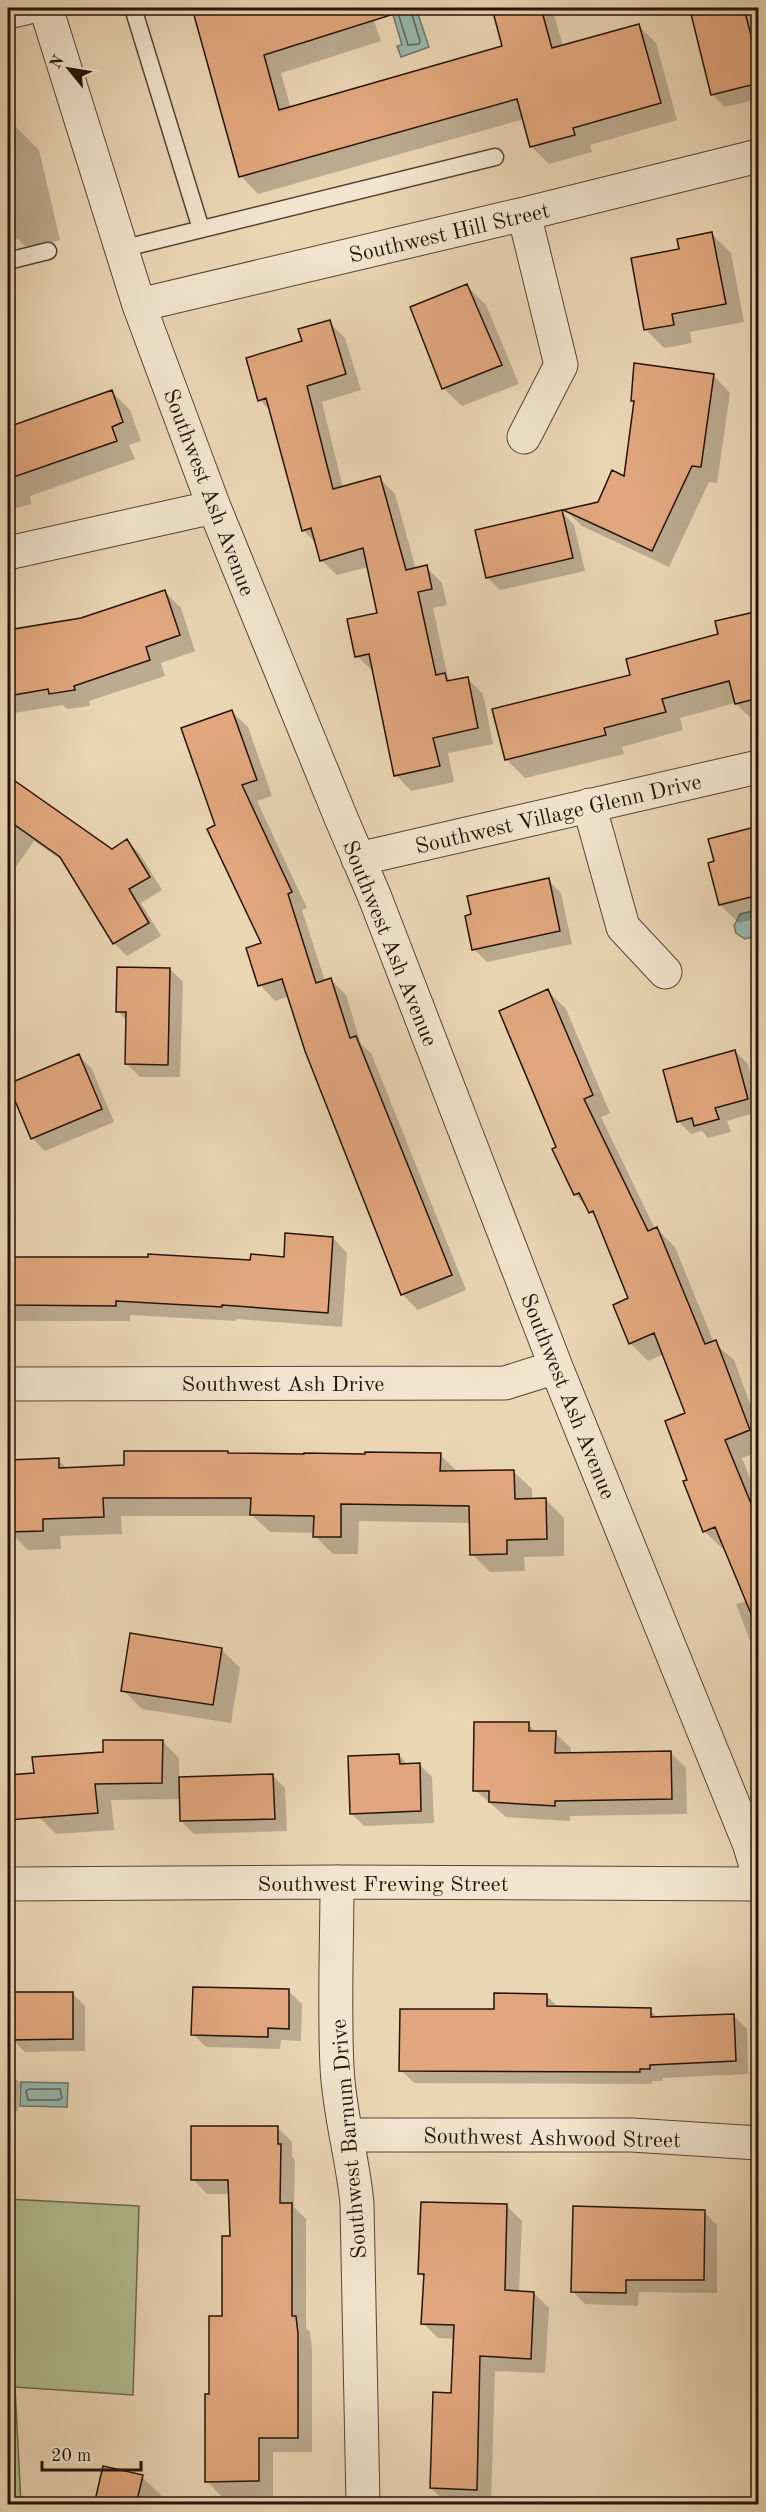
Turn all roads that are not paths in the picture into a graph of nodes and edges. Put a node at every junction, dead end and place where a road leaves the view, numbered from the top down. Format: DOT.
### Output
graph roads {
  1 [pos="26,8"];
  2 [pos="46,8"];
  3 [pos="133,8"];
  4 [pos="8,12"];
  5 [pos="759,156"];
  6 [pos="495,157"];
  7 [pos="524,214"];
  8 [pos="201,229"];
  9 [pos="121,249"];
  10 [pos="48,251"];
  11 [pos="8,261"];
  12 [pos="139,304"];
  13 [pos="524,437"];
  14 [pos="214,507"];
  15 [pos="8,554"];
  16 [pos="759,767"];
  17 [pos="589,805"];
  18 [pos="358,859"];
  19 [pos="665,972"];
  20 [pos="556,1367"];
  21 [pos="8,1384"];
  22 [pos="759,1872"];
  23 [pos="337,1882"];
  24 [pos="8,1884"];
  25 [pos="759,1884"];
  26 [pos="346,2135"];
  27 [pos="759,2143"];
  28 [pos="363,2505"];
  1 -- 4 [label="street"];
  2 -- 9 [label="street, Southwest Ash Avenue"];
  3 -- 8 [label="lane"];
  5 -- 7 [label="street, Southwest Hill Street"];
  6 -- 8 [label="lane"];
  7 -- 12 [label="street, Southwest Hill Street"];
  7 -- 13 [label="street"];
  8 -- 9 [label="lane"];
  9 -- 12 [label="street, Southwest Ash Avenue"];
  10 -- 11 [label="lane"];
  12 -- 14 [label="street, Southwest Ash Avenue"];
  14 -- 15 [label="street"];
  14 -- 18 [label="street, Southwest Ash Avenue"];
  16 -- 17 [label="street, Southwest Village Glenn Drive"];
  17 -- 18 [label="street, Southwest Village Glenn Drive"];
  17 -- 19 [label="street"];
  18 -- 20 [label="street, Southwest Ash Avenue"];
  20 -- 21 [label="street, Southwest Ash Drive"];
  20 -- 22 [label="street, Southwest Ash Avenue"];
  23 -- 24 [label="street, Southwest Frewing Street"];
  23 -- 25 [label="street, Southwest Frewing Street"];
  23 -- 26 [label="street, Southwest Barnum Drive"];
  26 -- 27 [label="street, Southwest Ashwood Street"];
  26 -- 28 [label="street, Southwest Barnum Drive"];
}
